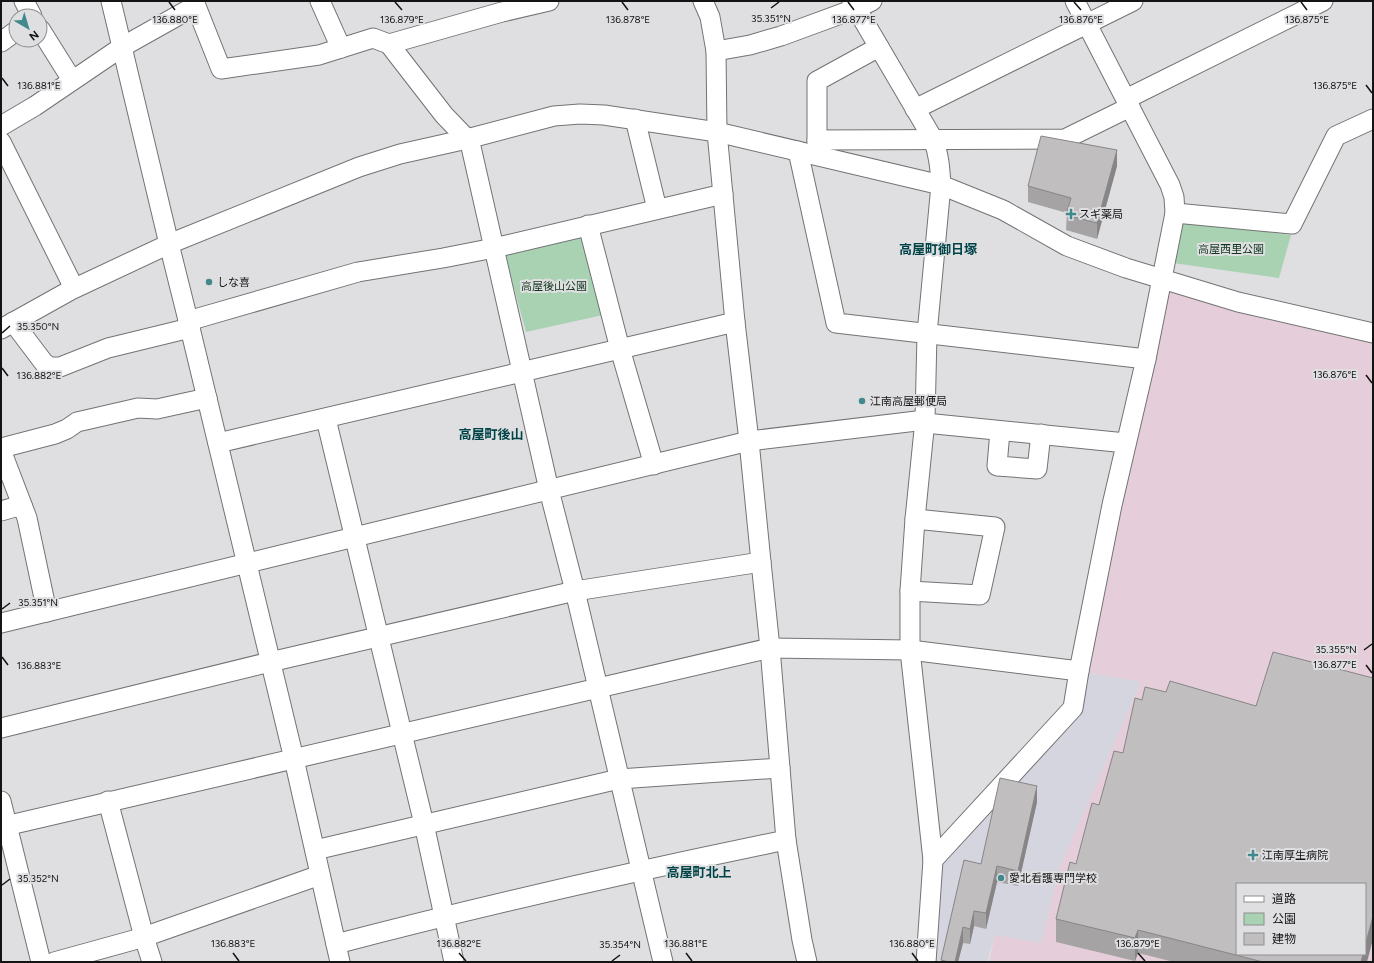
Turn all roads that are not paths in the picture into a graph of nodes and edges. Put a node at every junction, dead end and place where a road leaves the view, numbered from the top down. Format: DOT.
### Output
graph roads {
  1 [pos="111,1"];
  2 [pos="320,1"];
  3 [pos="549,1"];
  4 [pos="703,1"];
  5 [pos="1075,1"];
  6 [pos="1133,1"];
  7 [pos="1323,1"];
  8 [pos="860,3"];
  9 [pos="194,4"];
  10 [pos="1087,24"];
  11 [pos="48,42"];
  12 [pos="389,44"];
  13 [pos="122,47"];
  14 [pos="879,47"];
  15 [pos="341,48"];
  16 [pos="716,51"];
  17 [pos="72,80"];
  18 [pos="1128,103"];
  19 [pos="915,109"];
  20 [pos="635,119"];
  21 [pos="1373,119"];
  22 [pos="1,126"];
  23 [pos="717,132"];
  24 [pos="468,139"];
  25 [pos="933,139"];
  26 [pos="1,142"];
  27 [pos="817,148"];
  28 [pos="798,152"];
  29 [pos="941,185"];
  30 [pos="723,194"];
  31 [pos="657,209"];
  32 [pos="1175,213"];
  33 [pos="588,225"];
  34 [pos="169,244"];
  35 [pos="494,248"];
  36 [pos="1161,279"];
  37 [pos="74,288"];
  38 [pos="735,322"];
  39 [pos="189,324"];
  40 [pos="7,326"];
  41 [pos="1373,333"];
  42 [pos="927,334"];
  43 [pos="620,350"];
  44 [pos="1146,359"];
  45 [pos="522,373"];
  46 [pos="207,398"];
  47 [pos="326,419"];
  48 [pos="925,422"];
  49 [pos="1000,431"];
  50 [pos="1040,434"];
  51 [pos="749,441"];
  52 [pos="1126,442"];
  53 [pos="218,443"];
  54 [pos="1,449"];
  55 [pos="654,465"];
  56 [pos="549,490"];
  57 [pos="22,506"];
  58 [pos="1,511"];
  59 [pos="915,519"];
  60 [pos="355,537"];
  61 [pos="761,562"];
  62 [pos="246,563"];
  63 [pos="575,591"];
  64 [pos="910,592"];
  65 [pos="47,612"];
  66 [pos="1,623"];
  67 [pos="378,637"];
  68 [pos="770,648"];
  69 [pos="910,650"];
  70 [pos="270,662"];
  71 [pos="1078,671"];
  72 [pos="598,687"];
  73 [pos="1,728"];
  74 [pos="402,733"];
  75 [pos="294,760"];
  76 [pos="780,768"];
  77 [pos="619,779"];
  78 [pos="1,801"];
  79 [pos="108,801"];
  80 [pos="424,824"];
  81 [pos="4,826"];
  82 [pos="786,840"];
  83 [pos="315,850"];
  84 [pos="933,860"];
  85 [pos="640,870"];
  86 [pos="320,875"];
  87 [pos="444,915"];
  88 [pos="144,937"];
  89 [pos="336,944"];
  90 [pos="41,962"];
  91 [pos="54,962"];
  92 [pos="152,962"];
  93 [pos="340,962"];
  94 [pos="454,962"];
  95 [pos="663,962"];
  96 [pos="807,962"];
  97 [pos="926,962"];
  1 -- 13 [label="street"];
  2 -- 15 [label="street"];
  3 -- 12 [label="street"];
  4 -- 16 [label="street"];
  5 -- 10 [label="street"];
  6 -- 10 [label="street"];
  7 -- 18 [label="street"];
  8 -- 14 [label="street"];
  8 -- 16 [label="street"];
  9 -- 13 [label="street"];
  9 -- 15 [label="street"];
  10 -- 18 [label="street"];
  10 -- 19 [label="street"];
  11 -- 17 [label="street"];
  12 -- 15 [label="street"];
  12 -- 24 [label="street"];
  13 -- 17 [label="street"];
  13 -- 34 [label="street"];
  14 -- 19 [label="street"];
  14 -- 27 [label="street"];
  16 -- 23 [label="street"];
  17 -- 22 [label="street"];
  18 -- 25 [label="street"];
  18 -- 32 [label="street"];
  19 -- 25 [label="street"];
  20 -- 23 [label="street"];
  20 -- 24 [label="street"];
  20 -- 31 [label="street"];
  21 -- 32 [label="street"];
  23 -- 28 [label="street"];
  23 -- 30 [label="street"];
  24 -- 34 [label="street"];
  24 -- 35 [label="street"];
  25 -- 27 [label="street"];
  25 -- 29 [label="street"];
  26 -- 37 [label="street"];
  27 -- 28 [label="street"];
  27 -- 29 [label="street"];
  28 -- 42 [label="street"];
  29 -- 36 [label="street"];
  29 -- 42 [label="street"];
  30 -- 31 [label="street"];
  30 -- 38 [label="street"];
  31 -- 33 [label="street"];
  32 -- 36 [label="street"];
  33 -- 35 [label="street"];
  33 -- 43 [label="street"];
  34 -- 37 [label="street"];
  34 -- 39 [label="street"];
  35 -- 39 [label="street"];
  35 -- 45 [label="street"];
  36 -- 41 [label="street"];
  36 -- 44 [label="street"];
  37 -- 40 [label="street"];
  38 -- 43 [label="street"];
  38 -- 51 [label="street"];
  39 -- 40 [label="street"];
  39 -- 46 [label="street"];
  42 -- 44 [label="street"];
  42 -- 48 [label="street"];
  43 -- 45 [label="street"];
  43 -- 55 [label="street"];
  44 -- 52 [label="street"];
  45 -- 47 [label="street"];
  45 -- 56 [label="street"];
  46 -- 53 [label="street"];
  46 -- 54 [label="street"];
  47 -- 53 [label="street"];
  47 -- 60 [label="street"];
  48 -- 49 [label="street"];
  48 -- 51 [label="street"];
  48 -- 59 [label="street"];
  49 -- 50 [label="street"];
  49 -- 50 [label="street"];
  50 -- 52 [label="street"];
  51 -- 55 [label="street"];
  51 -- 61 [label="street"];
  52 -- 71 [label="street"];
  53 -- 62 [label="street"];
  54 -- 57 [label="street"];
  55 -- 56 [label="street"];
  56 -- 60 [label="street"];
  56 -- 63 [label="street"];
  57 -- 58 [label="street"];
  57 -- 65 [label="street"];
  59 -- 64 [label="street"];
  59 -- 64 [label="street"];
  60 -- 62 [label="street"];
  60 -- 67 [label="street"];
  61 -- 63 [label="street"];
  61 -- 68 [label="street"];
  62 -- 65 [label="street"];
  62 -- 70 [label="street"];
  63 -- 67 [label="street"];
  63 -- 72 [label="street"];
  64 -- 69 [label="street"];
  65 -- 66 [label="street"];
  67 -- 70 [label="street"];
  67 -- 74 [label="street"];
  68 -- 69 [label="street"];
  68 -- 72 [label="street"];
  68 -- 76 [label="street"];
  69 -- 71 [label="street"];
  69 -- 84 [label="street"];
  70 -- 73 [label="street"];
  70 -- 75 [label="street"];
  71 -- 84 [label="street"];
  72 -- 74 [label="street"];
  72 -- 77 [label="street"];
  74 -- 75 [label="street"];
  74 -- 80 [label="street"];
  75 -- 79 [label="street"];
  75 -- 83 [label="street"];
  76 -- 77 [label="street"];
  76 -- 82 [label="street"];
  77 -- 80 [label="street"];
  77 -- 85 [label="street"];
  78 -- 81 [label="street"];
  79 -- 81 [label="street"];
  79 -- 88 [label="street"];
  80 -- 83 [label="street"];
  80 -- 87 [label="street"];
  81 -- 90 [label="street"];
  82 -- 85 [label="street"];
  82 -- 96 [label="street"];
  83 -- 86 [label="street"];
  84 -- 97 [label="street"];
  85 -- 87 [label="street"];
  85 -- 95 [label="street"];
  86 -- 88 [label="street"];
  86 -- 89 [label="street"];
  87 -- 89 [label="street"];
  87 -- 94 [label="street"];
  88 -- 91 [label="street"];
  88 -- 92 [label="street"];
  89 -- 93 [label="street"];
}
